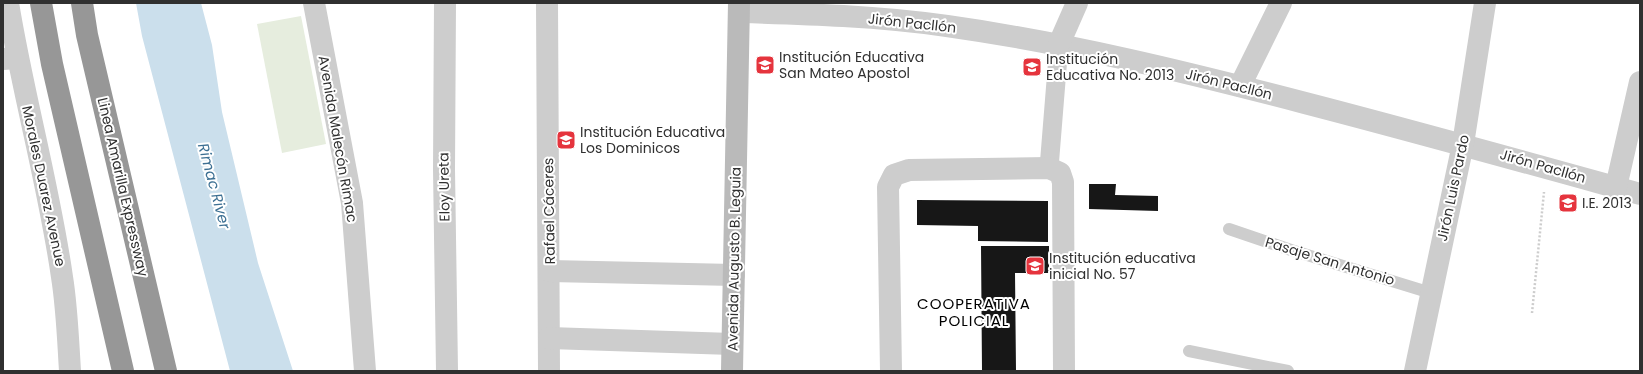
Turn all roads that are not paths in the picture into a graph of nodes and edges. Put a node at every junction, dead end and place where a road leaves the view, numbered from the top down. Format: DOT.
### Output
graph roads {
  1 [pos="8,3"];
  2 [pos="41,3"];
  3 [pos="82,3"];
  4 [pos="314,3"];
  5 [pos="445,3"];
  6 [pos="547,3"];
  7 [pos="1077,3"];
  8 [pos="1281,3"];
  9 [pos="1485,3"];
  10 [pos="739,7"];
  11 [pos="843,9"];
  12 [pos="1059,44"];
  13 [pos="10,58"];
  14 [pos="1640,82"];
  15 [pos="1240,86"];
  16 [pos="1463,144"];
  17 [pos="1050,168"];
  18 [pos="1616,187"];
  19 [pos="1640,194"];
  20 [pos="1229,229"];
  21 [pos="550,271"];
  22 [pos="734,275"];
  23 [pos="1431,293"];
  24 [pos="549,338"];
  25 [pos="732,344"];
  26 [pos="1189,351"];
  27 [pos="70,371"];
  28 [pos="123,371"];
  29 [pos="166,371"];
  30 [pos="365,371"];
  31 [pos="447,371"];
  32 [pos="549,371"];
  33 [pos="732,371"];
  34 [pos="891,371"];
  35 [pos="1064,371"];
  36 [pos="1288,371"];
  37 [pos="1415,371"];
  1 -- 13 [label="street, Morales Duarez Avenue"];
  2 -- 28 [label="highway"];
  3 -- 29 [label="highway, Linea Amarilla Expressway"];
  4 -- 30 [label="street, Avenida Malecón Rímac"];
  5 -- 31 [label="street, Eloy Ureta"];
  6 -- 21 [label="street, Rafael Cáceres"];
  7 -- 12 [label="street"];
  8 -- 15 [label="street"];
  9 -- 16 [label="street, Jirón Luis Pardo"];
  10 -- 11 [label="street, Jirón Pacllón"];
  10 -- 22 [label="main road, Avenida Augusto B. Leguia"];
  11 -- 12 [label="street, Jirón Pacllón"];
  12 -- 15 [label="street, Jirón Pacllón"];
  12 -- 17 [label="street"];
  13 -- 27 [label="street, Morales Duarez Avenue"];
  14 -- 18 [label="street"];
  15 -- 16 [label="street, Jirón Pacllón"];
  16 -- 18 [label="street, Jirón Pacllón"];
  16 -- 23 [label="street, Jirón Luis Pardo"];
  17 -- 34 [label="street"];
  17 -- 35 [label="street"];
  18 -- 19 [label="street, Jirón Pacllón"];
  20 -- 23 [label="lane, Pasaje San Antonio"];
  21 -- 22 [label="street"];
  21 -- 24 [label="street, Rafael Cáceres"];
  22 -- 25 [label="main road, Avenida Augusto B. Leguia"];
  23 -- 37 [label="street, Jirón Luis Pardo"];
  24 -- 25 [label="street"];
  24 -- 32 [label="street, Rafael Cáceres"];
  25 -- 33 [label="main road, Avenida Augusto B. Leguia"];
  26 -- 36 [label="lane"];
}
